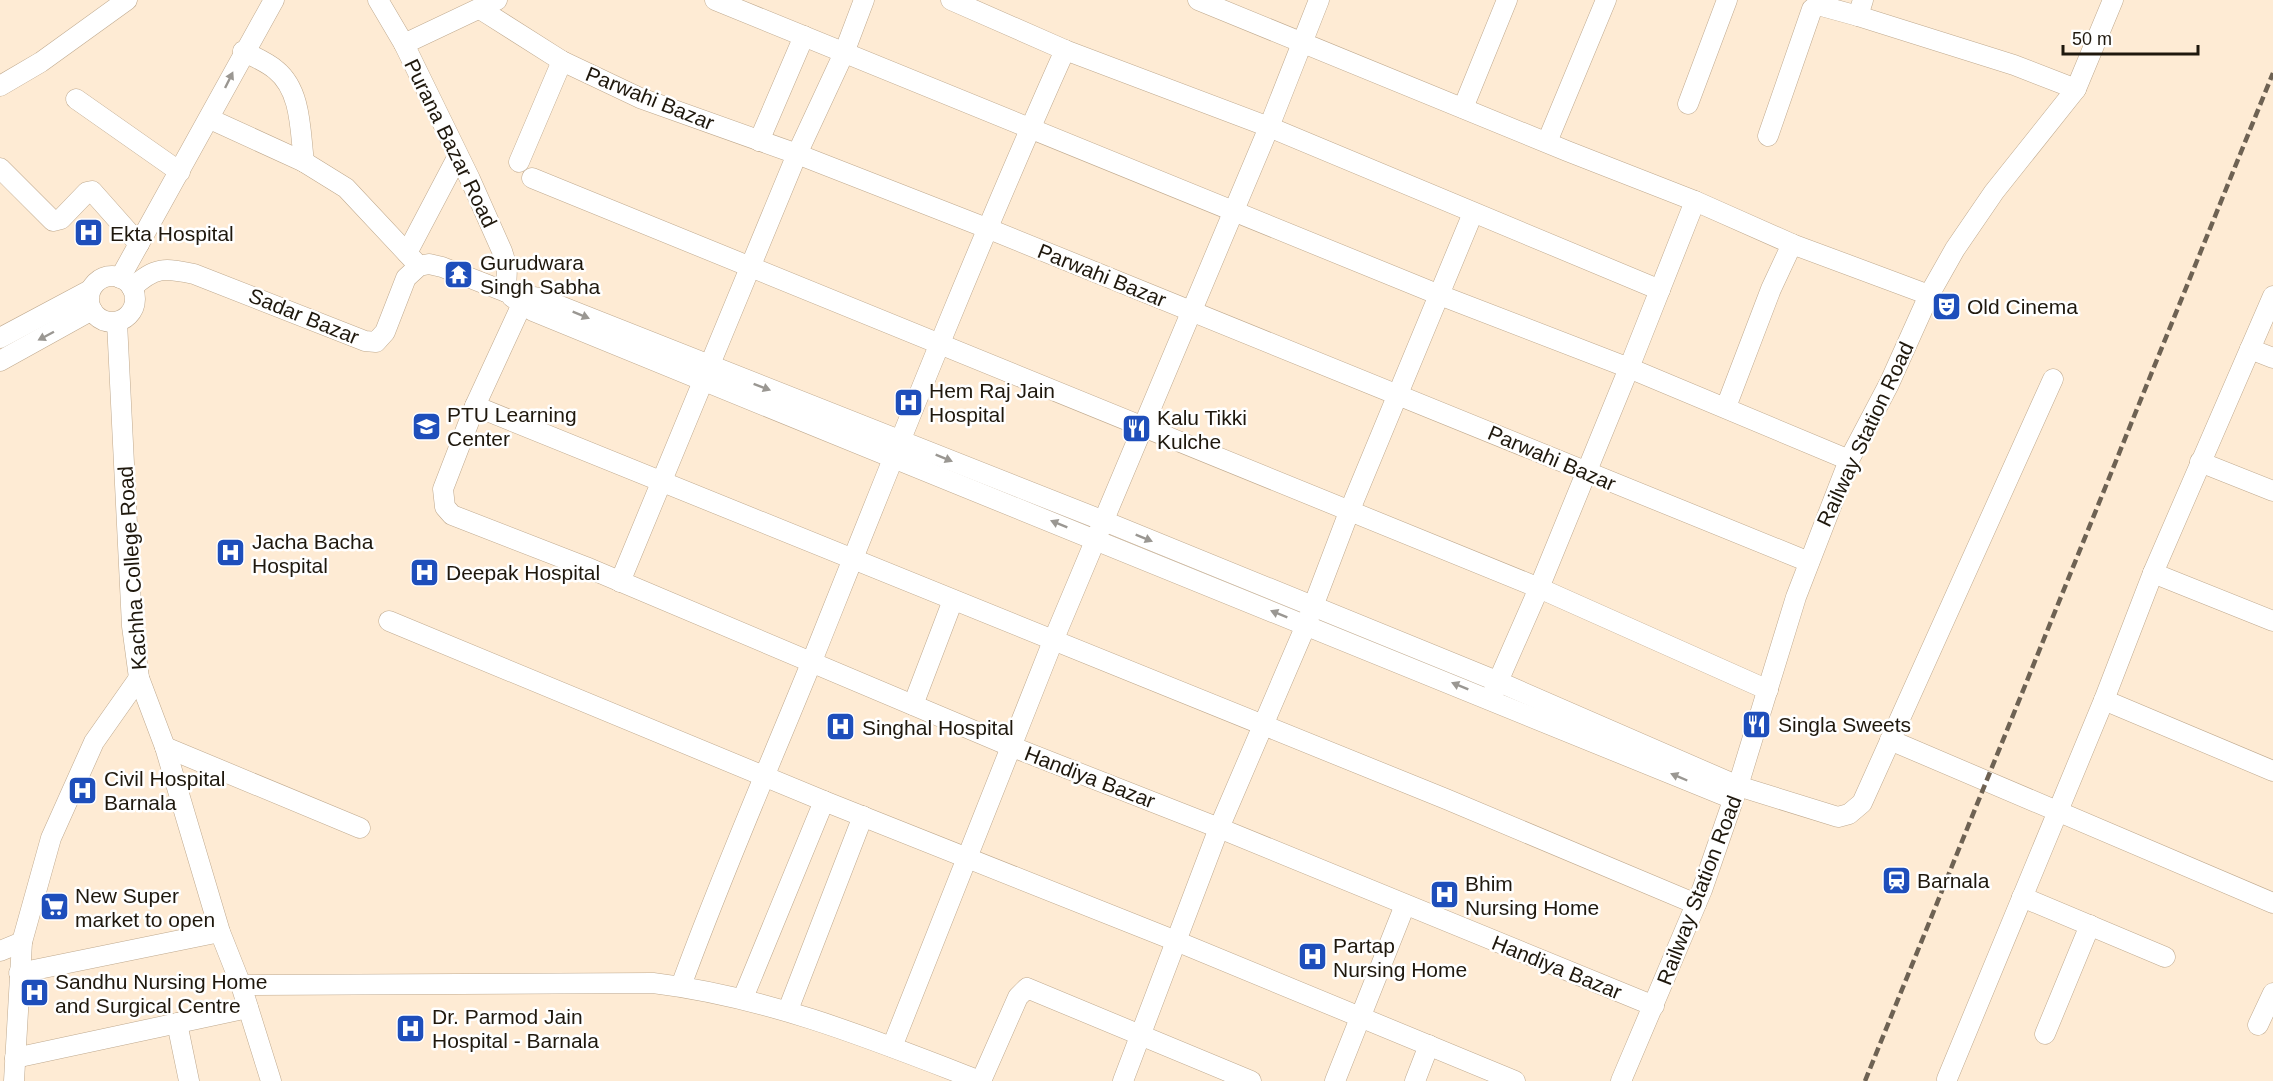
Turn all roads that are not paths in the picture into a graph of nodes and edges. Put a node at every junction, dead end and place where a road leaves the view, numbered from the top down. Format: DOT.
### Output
graph roads {
  1 [pos="127,0"];
  2 [pos="274,0"];
  3 [pos="378,0"];
  4 [pos="715,0"];
  5 [pos="864,0"];
  6 [pos="951,0"];
  7 [pos="1198,0"];
  8 [pos="1318,0"];
  9 [pos="1507,0"];
  10 [pos="1606,0"];
  11 [pos="1727,0"];
  12 [pos="2113,0"];
  13 [pos="488,4"];
  14 [pos="1860,8"];
  15 [pos="804,36"];
  16 [pos="1301,42"];
  17 [pos="404,44"];
  18 [pos="1065,50"];
  19 [pos="243,51"];
  20 [pos="844,53"];
  21 [pos="562,61"];
  22 [pos="0,86"];
  23 [pos="2076,89"];
  24 [pos="76,99"];
  25 [pos="1688,104"];
  26 [pos="1463,108"];
  27 [pos="210,119"];
  28 [pos="1269,127"];
  29 [pos="1030,128"];
  30 [pos="1768,136"];
  31 [pos="759,141"];
  32 [pos="1547,142"];
  33 [pos="797,154"];
  34 [pos="458,156"];
  35 [pos="304,162"];
  36 [pos="519,162"];
  37 [pos="0,168"];
  38 [pos="180,172"];
  39 [pos="532,178"];
  40 [pos="1695,201"];
  41 [pos="1233,211"];
  42 [pos="1473,213"];
  43 [pos="989,229"];
  44 [pos="139,244"];
  45 [pos="1792,244"];
  46 [pos="413,259"];
  47 [pos="752,267"];
  48 [pos="126,283"];
  49 [pos="90,290"];
  50 [pos="1660,290"];
  51 [pos="506,292"];
  52 [pos="1437,294"];
  53 [pos="1929,295"];
  54 [pos="2273,296"];
  55 [pos="522,304"];
  56 [pos="92,310"];
  57 [pos="1191,312"];
  58 [pos="117,322"];
  59 [pos="0,338"];
  60 [pos="940,345"];
  61 [pos="2250,348"];
  62 [pos="2273,358"];
  63 [pos="0,361"];
  64 [pos="1629,368"];
  65 [pos="707,374"];
  66 [pos="2053,379"];
  67 [pos="1397,394"];
  68 [pos="475,406"];
  69 [pos="1726,408"];
  70 [pos="1144,426"];
  71 [pos="895,448"];
  72 [pos="1849,460"];
  73 [pos="2200,462"];
  74 [pos="1586,472"];
  75 [pos="662,482"];
  76 [pos="2273,491"];
  77 [pos="1349,512"];
  78 [pos="1104,521"];
  79 [pos="1096,540"];
  80 [pos="852,559"];
  81 [pos="1809,562"];
  82 [pos="2153,573"];
  83 [pos="620,582"];
  84 [pos="1539,588"];
  85 [pos="953,600"];
  86 [pos="1314,606"];
  87 [pos="389,621"];
  88 [pos="2273,621"];
  89 [pos="1306,625"];
  90 [pos="1053,641"];
  91 [pos="811,662"];
  92 [pos="139,678"];
  93 [pos="1495,690"];
  94 [pos="1768,690"];
  95 [pos="2104,700"];
  96 [pos="913,705"];
  97 [pos="1263,727"];
  98 [pos="1890,740"];
  99 [pos="1010,746"];
  100 [pos="165,747"];
  101 [pos="2273,771"];
  102 [pos="764,778"];
  103 [pos="1736,793"];
  104 [pos="824,801"];
  105 [pos="2057,810"];
  106 [pos="863,816"];
  107 [pos="360,828"];
  108 [pos="1219,828"];
  109 [pos="966,860"];
  110 [pos="2022,897"];
  111 [pos="2273,903"];
  112 [pos="1696,904"];
  113 [pos="1405,905"];
  114 [pos="2090,926"];
  115 [pos="220,932"];
  116 [pos="1176,941"];
  117 [pos="22,942"];
  118 [pos="0,951"];
  119 [pos="2165,957"];
  120 [pos="19,973"];
  121 [pos="241,985"];
  122 [pos="681,986"];
  123 [pos="2273,993"];
  124 [pos="743,998"];
  125 [pos="1654,1006"];
  126 [pos="248,1008"];
  127 [pos="788,1010"];
  128 [pos="1361,1016"];
  129 [pos="177,1023"];
  130 [pos="2258,1025"];
  131 [pos="2045,1034"];
  132 [pos="1140,1035"];
  133 [pos="1429,1045"];
  134 [pos="892,1047"];
  135 [pos="15,1058"];
  136 [pos="1947,1079"];
  137 [pos="14,1081"];
  138 [pos="189,1081"];
  139 [pos="271,1081"];
  140 [pos="980,1081"];
  141 [pos="1122,1081"];
  142 [pos="1251,1081"];
  143 [pos="1335,1081"];
  144 [pos="1415,1081"];
  145 [pos="1515,1081"];
  146 [pos="1621,1081"];
  1 -- 22 [label="street"];
  2 -- 19 [label="street"];
  3 -- 17 [label="street, Purana Bazar Road"];
  4 -- 15 [label="street"];
  5 -- 20 [label="street"];
  6 -- 18 [label="street"];
  7 -- 16 [label="street"];
  8 -- 16 [label="street"];
  9 -- 26 [label="street"];
  10 -- 32 [label="street"];
  11 -- 25 [label="street"];
  12 -- 23 [label="street, Railway Station Road"];
  13 -- 17 [label="street, Parwahi Bazar"];
  13 -- 21 [label="street, Parwahi Bazar"];
  14 -- 23 [label="street"];
  14 -- 30 [label="street"];
  15 -- 20 [label="street"];
  15 -- 31 [label="street"];
  16 -- 26 [label="street"];
  16 -- 28 [label="street"];
  17 -- 34 [label="street, Purana Bazar Road"];
  18 -- 28 [label="street"];
  18 -- 29 [label="street"];
  27 -- 19 [label="street, one-way"];
  19 -- 35 [label="street"];
  20 -- 29 [label="street"];
  20 -- 33 [label="street"];
  21 -- 31 [label="street, Parwahi Bazar"];
  21 -- 36 [label="street"];
  23 -- 53 [label="street, Railway Station Road"];
  24 -- 38 [label="street"];
  26 -- 32 [label="street"];
  27 -- 35 [label="street"];
  27 -- 38 [label="street"];
  28 -- 41 [label="street"];
  28 -- 42 [label="street"];
  29 -- 41 [label="street"];
  29 -- 43 [label="street"];
  31 -- 33 [label="street, Parwahi Bazar"];
  32 -- 40 [label="street"];
  33 -- 43 [label="street, Parwahi Bazar"];
  33 -- 47 [label="street"];
  34 -- 46 [label="street"];
  34 -- 51 [label="street, Purana Bazar Road"];
  35 -- 46 [label="street"];
  37 -- 44 [label="street"];
  38 -- 44 [label="street"];
  39 -- 47 [label="street"];
  40 -- 45 [label="street"];
  40 -- 50 [label="street"];
  41 -- 52 [label="street"];
  41 -- 57 [label="street"];
  42 -- 50 [label="street"];
  42 -- 52 [label="street"];
  43 -- 57 [label="street, Parwahi Bazar"];
  43 -- 60 [label="street"];
  44 -- 48 [label="street"];
  45 -- 53 [label="street"];
  45 -- 69 [label="street"];
  46 -- 48 [label="street, Sadar Bazar"];
  46 -- 51 [label="street"];
  47 -- 60 [label="street"];
  47 -- 65 [label="street"];
  48 -- 49 [label="street"];
  48 -- 58 [label="street"];
  49 -- 56 [label="street"];
  49 -- 59 [label="street"];
  50 -- 64 [label="street"];
  51 -- 55 [label="street"];
  51 -- 65 [label="street, one-way"];
  52 -- 64 [label="street"];
  52 -- 67 [label="street"];
  53 -- 72 [label="street, Railway Station Road"];
  54 -- 61 [label="street"];
  55 -- 65 [label="street"];
  55 -- 68 [label="street"];
  56 -- 58 [label="street"];
  56 -- 63 [label="street, one-way"];
  57 -- 67 [label="street, Parwahi Bazar"];
  57 -- 70 [label="street"];
  58 -- 92 [label="street, Kachha College Road"];
  60 -- 70 [label="street"];
  60 -- 71 [label="street"];
  61 -- 62 [label="street"];
  61 -- 73 [label="street"];
  64 -- 69 [label="street"];
  64 -- 74 [label="street"];
  65 -- 71 [label="street"];
  65 -- 75 [label="street"];
  66 -- 98 [label="street"];
  67 -- 74 [label="street, Parwahi Bazar"];
  67 -- 77 [label="street"];
  68 -- 75 [label="street"];
  68 -- 83 [label="street, Handiya Bazar"];
  69 -- 72 [label="street"];
  70 -- 77 [label="street"];
  70 -- 78 [label="street"];
  71 -- 78 [label="street, one-way"];
  79 -- 71 [label="street, one-way"];
  71 -- 80 [label="street"];
  72 -- 81 [label="street, Railway Station Road"];
  73 -- 76 [label="street"];
  73 -- 82 [label="street"];
  74 -- 81 [label="street, Parwahi Bazar"];
  74 -- 84 [label="street"];
  75 -- 80 [label="street"];
  75 -- 83 [label="street"];
  77 -- 84 [label="street"];
  77 -- 86 [label="street"];
  78 -- 79 [label="street"];
  78 -- 86 [label="street, one-way"];
  89 -- 79 [label="street, one-way"];
  79 -- 90 [label="street"];
  80 -- 85 [label="street"];
  80 -- 91 [label="street"];
  81 -- 94 [label="street, Railway Station Road"];
  82 -- 88 [label="street"];
  82 -- 95 [label="street"];
  83 -- 91 [label="street, Handiya Bazar"];
  84 -- 93 [label="street"];
  84 -- 94 [label="street"];
  85 -- 90 [label="street"];
  85 -- 96 [label="street"];
  86 -- 89 [label="street"];
  86 -- 93 [label="street"];
  87 -- 102 [label="street"];
  93 -- 89 [label="street, one-way"];
  89 -- 97 [label="street"];
  90 -- 97 [label="street"];
  90 -- 99 [label="street"];
  91 -- 96 [label="street, Handiya Bazar"];
  91 -- 102 [label="street"];
  92 -- 100 [label="street, Kachha College Road"];
  92 -- 117 [label="street"];
  93 -- 103 [label="street"];
  94 -- 103 [label="street, Railway Station Road"];
  95 -- 101 [label="street"];
  95 -- 105 [label="street"];
  96 -- 99 [label="street, Handiya Bazar"];
  97 -- 108 [label="street"];
  97 -- 112 [label="street"];
  98 -- 103 [label="street"];
  98 -- 105 [label="street"];
  99 -- 108 [label="street, Handiya Bazar"];
  99 -- 109 [label="street"];
  100 -- 107 [label="street"];
  100 -- 115 [label="street, Kachha College Road"];
  102 -- 104 [label="street"];
  102 -- 122 [label="street"];
  103 -- 112 [label="street, Railway Station Road"];
  104 -- 106 [label="street"];
  104 -- 124 [label="street"];
  105 -- 110 [label="street"];
  105 -- 111 [label="street"];
  106 -- 109 [label="street"];
  106 -- 127 [label="street"];
  108 -- 113 [label="street, Handiya Bazar"];
  108 -- 116 [label="street"];
  109 -- 116 [label="street"];
  109 -- 134 [label="street"];
  110 -- 114 [label="street"];
  110 -- 136 [label="street"];
  112 -- 125 [label="street, Railway Station Road"];
  113 -- 125 [label="street, Handiya Bazar"];
  113 -- 128 [label="street"];
  114 -- 119 [label="street"];
  114 -- 131 [label="street"];
  115 -- 120 [label="street"];
  115 -- 121 [label="street, Kachha College Road"];
  116 -- 128 [label="street"];
  116 -- 132 [label="street"];
  117 -- 118 [label="street"];
  117 -- 120 [label="street"];
  120 -- 135 [label="street"];
  121 -- 122 [label="street"];
  121 -- 126 [label="street, Kachha College Road"];
  122 -- 124 [label="street"];
  123 -- 130 [label="street"];
  124 -- 127 [label="street"];
  125 -- 146 [label="street"];
  126 -- 129 [label="street"];
  126 -- 139 [label="street, Kachha College Road"];
  127 -- 134 [label="street"];
  128 -- 133 [label="street"];
  128 -- 143 [label="street"];
  129 -- 135 [label="street"];
  129 -- 138 [label="street"];
  132 -- 140 [label="street"];
  132 -- 141 [label="street"];
  132 -- 142 [label="street"];
  133 -- 144 [label="street"];
  133 -- 145 [label="street"];
  134 -- 140 [label="street"];
  135 -- 137 [label="street"];
}
